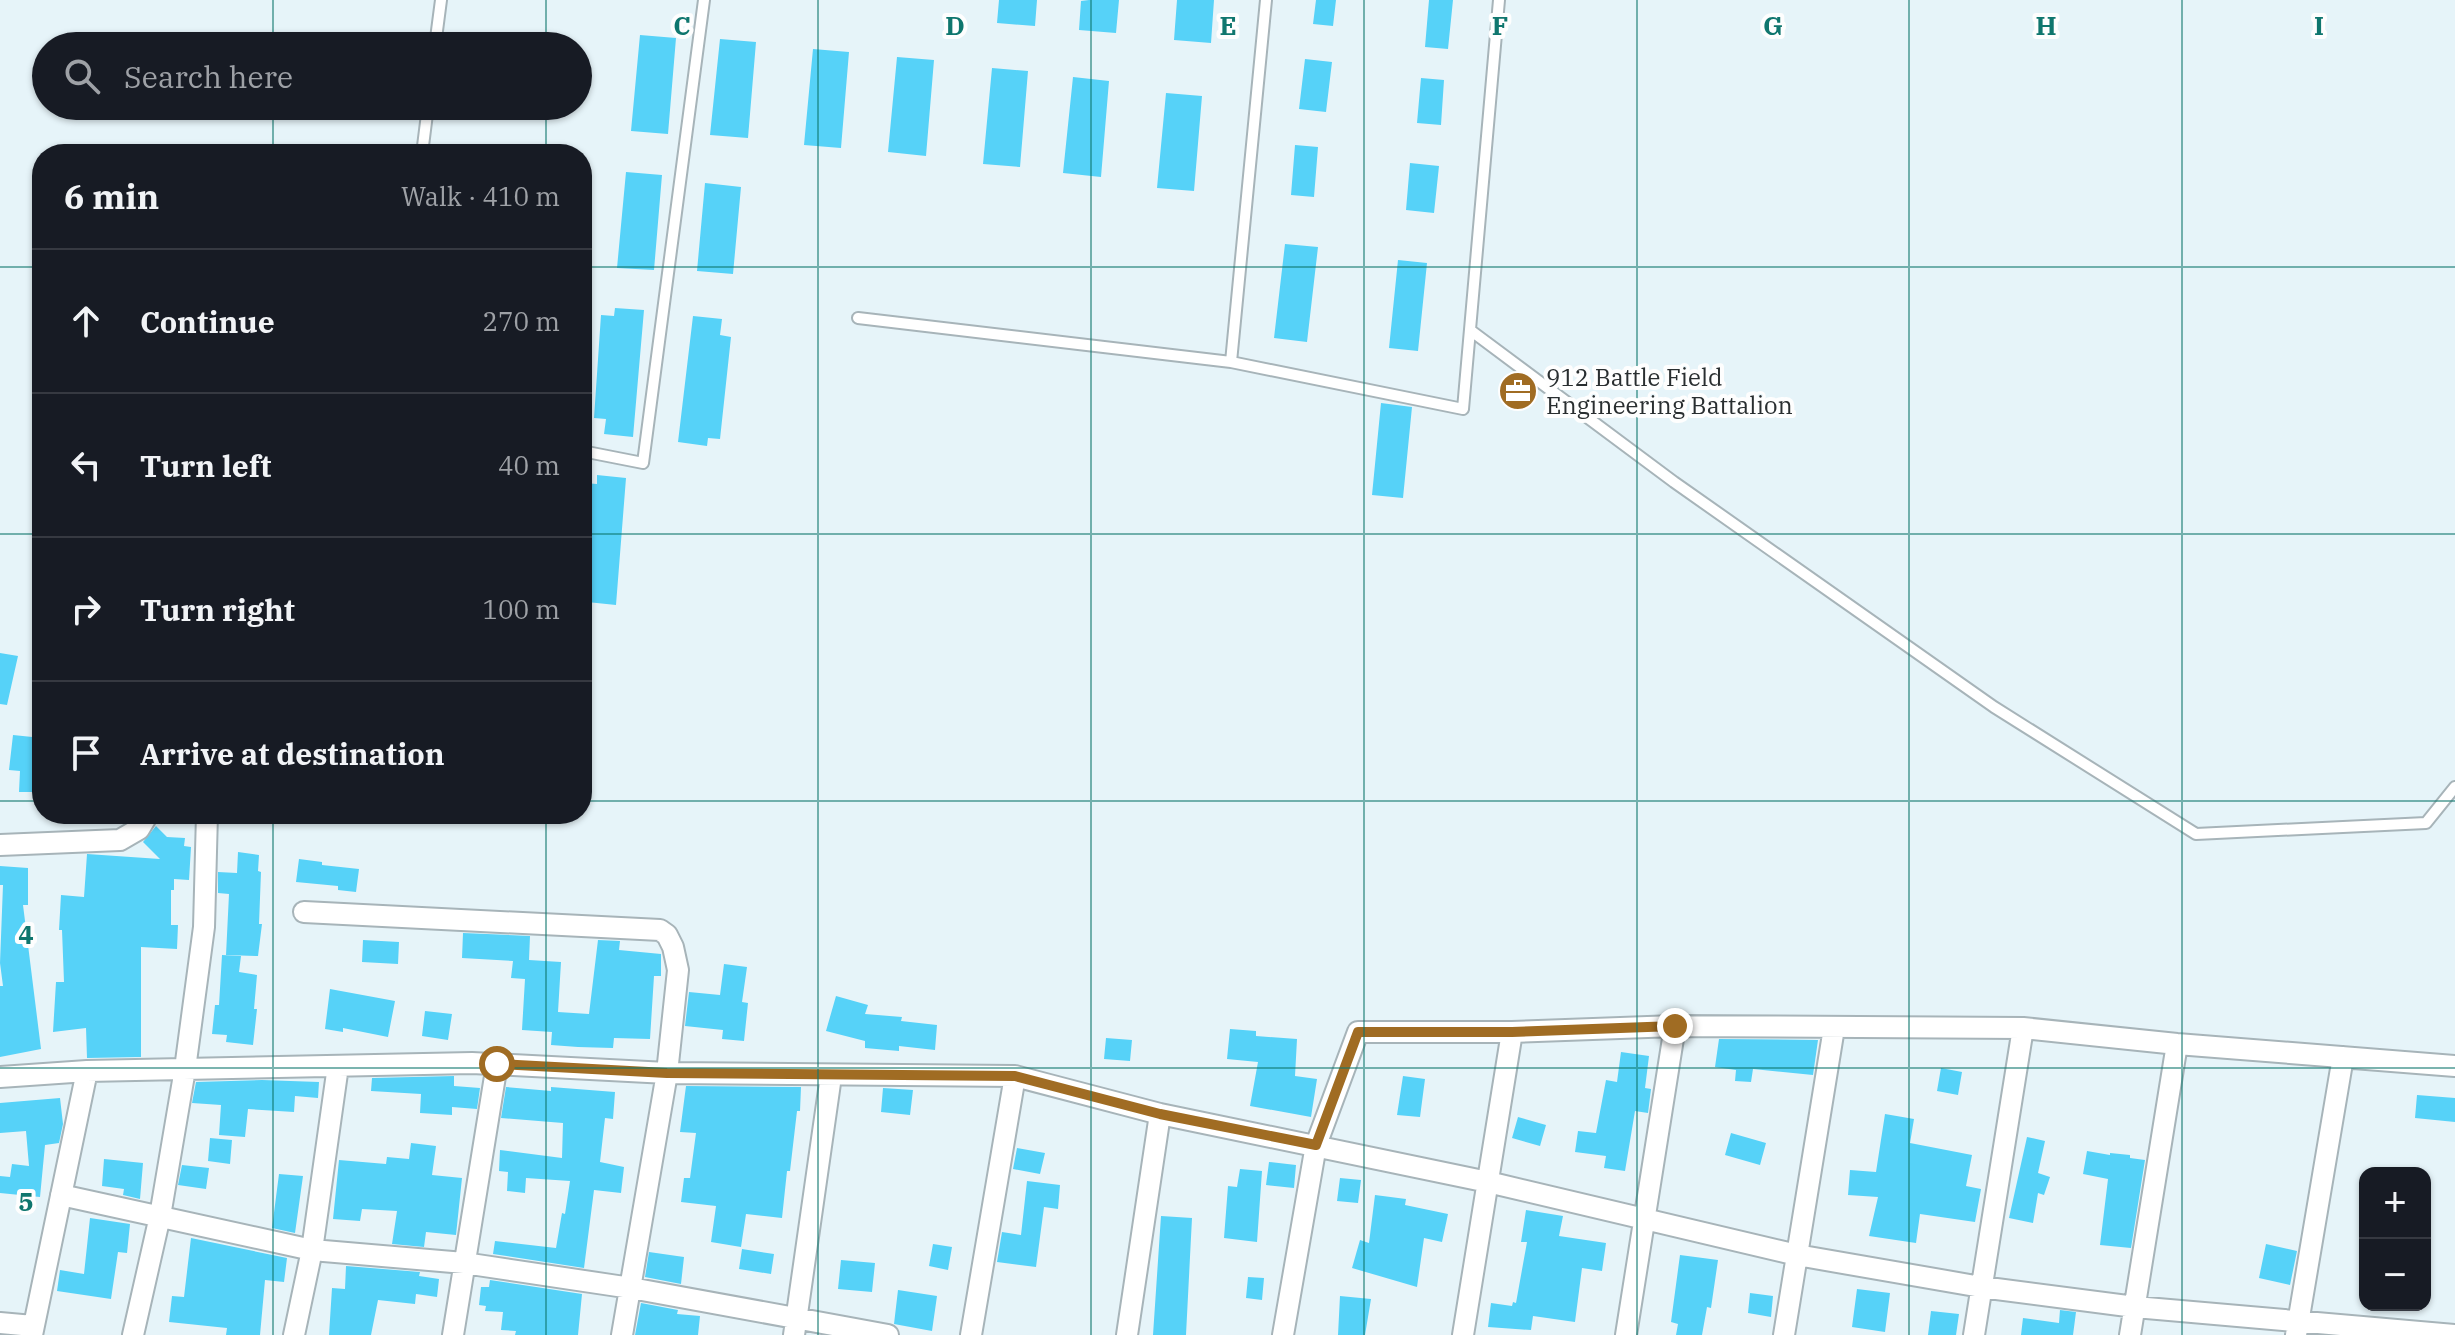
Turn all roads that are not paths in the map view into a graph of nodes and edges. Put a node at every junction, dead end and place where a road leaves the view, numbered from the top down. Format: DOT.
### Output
graph roads {
  1 [pos="441,0"];
  2 [pos="704,0"];
  3 [pos="1266,0"];
  4 [pos="1499,0"];
  5 [pos="437,32"];
  6 [pos="426,120"];
  7 [pos="423,144"];
  8 [pos="858,318"];
  9 [pos="1470,330"];
  10 [pos="1231,362"];
  11 [pos="592,453"];
  12 [pos="2455,787"];
  13 [pos="142,824"];
  14 [pos="207,824"];
  15 [pos="0,845"];
  16 [pos="304,912"];
  17 [pos="1675,1026"];
  18 [pos="1834,1028"];
  19 [pos="2023,1028"];
  20 [pos="1512,1032"];
  21 [pos="2177,1044"];
  22 [pos="2343,1057"];
  23 [pos="497,1064"];
  24 [pos="338,1066"];
  25 [pos="2455,1066"];
  26 [pos="185,1069"];
  27 [pos="87,1071"];
  28 [pos="667,1073"];
  29 [pos="831,1076"];
  30 [pos="1015,1076"];
  31 [pos="0,1077"];
  32 [pos="1160,1114"];
  33 [pos="1316,1145"];
  34 [pos="1488,1182"];
  35 [pos="61,1195"];
  36 [pos="160,1216"];
  37 [pos="1644,1219"];
  38 [pos="312,1250"];
  39 [pos="1797,1255"];
  40 [pos="464,1263"];
  41 [pos="1981,1287"];
  42 [pos="631,1288"];
  43 [pos="2135,1307"];
  44 [pos="0,1323"];
  45 [pos="795,1328"];
  46 [pos="2298,1329"];
  47 [pos="32,1331"];
  48 [pos="133,1335"];
  49 [pos="294,1335"];
  50 [pos="453,1335"];
  51 [pos="622,1335"];
  52 [pos="888,1335"];
  53 [pos="971,1335"];
  54 [pos="1127,1335"];
  55 [pos="1283,1335"];
  56 [pos="1463,1335"];
  57 [pos="1626,1335"];
  58 [pos="1784,1335"];
  59 [pos="1974,1335"];
  60 [pos="2130,1335"];
  61 [pos="2455,1335"];
  1 -- 5 [label="lane"];
  2 -- 11 [label="lane"];
  3 -- 10 [label="lane"];
  4 -- 9 [label="lane"];
  6 -- 7 [label="lane"];
  8 -- 10 [label="lane"];
  9 -- 10 [label="lane"];
  9 -- 12 [label="lane"];
  13 -- 15 [label="street"];
  14 -- 26 [label="street"];
  16 -- 28 [label="street"];
  17 -- 18 [label="street"];
  17 -- 20 [label="street"];
  17 -- 37 [label="street"];
  18 -- 19 [label="street"];
  18 -- 39 [label="street"];
  19 -- 21 [label="street"];
  19 -- 41 [label="street"];
  20 -- 33 [label="street"];
  20 -- 34 [label="street"];
  21 -- 22 [label="street"];
  21 -- 43 [label="street"];
  22 -- 25 [label="street"];
  22 -- 46 [label="street"];
  23 -- 24 [label="street"];
  23 -- 28 [label="street"];
  23 -- 40 [label="street"];
  24 -- 26 [label="street"];
  24 -- 38 [label="street"];
  26 -- 27 [label="street"];
  26 -- 36 [label="street"];
  27 -- 31 [label="street"];
  27 -- 35 [label="street"];
  28 -- 29 [label="street"];
  28 -- 42 [label="street"];
  29 -- 30 [label="street"];
  29 -- 45 [label="street"];
  30 -- 32 [label="street"];
  30 -- 53 [label="street"];
  32 -- 33 [label="street"];
  32 -- 54 [label="street"];
  33 -- 34 [label="street"];
  33 -- 55 [label="street"];
  34 -- 37 [label="street"];
  34 -- 56 [label="street"];
  35 -- 36 [label="street"];
  35 -- 47 [label="street"];
  36 -- 38 [label="street"];
  36 -- 48 [label="street"];
  37 -- 39 [label="street"];
  37 -- 57 [label="street"];
  38 -- 40 [label="street"];
  38 -- 49 [label="street"];
  39 -- 41 [label="street"];
  39 -- 58 [label="street"];
  40 -- 42 [label="street"];
  40 -- 50 [label="street"];
  41 -- 43 [label="street"];
  41 -- 59 [label="street"];
  42 -- 45 [label="street"];
  42 -- 51 [label="street"];
  43 -- 46 [label="street"];
  43 -- 60 [label="street"];
  44 -- 47 [label="street"];
  45 -- 52 [label="street"];
  46 -- 61 [label="street"];
}
